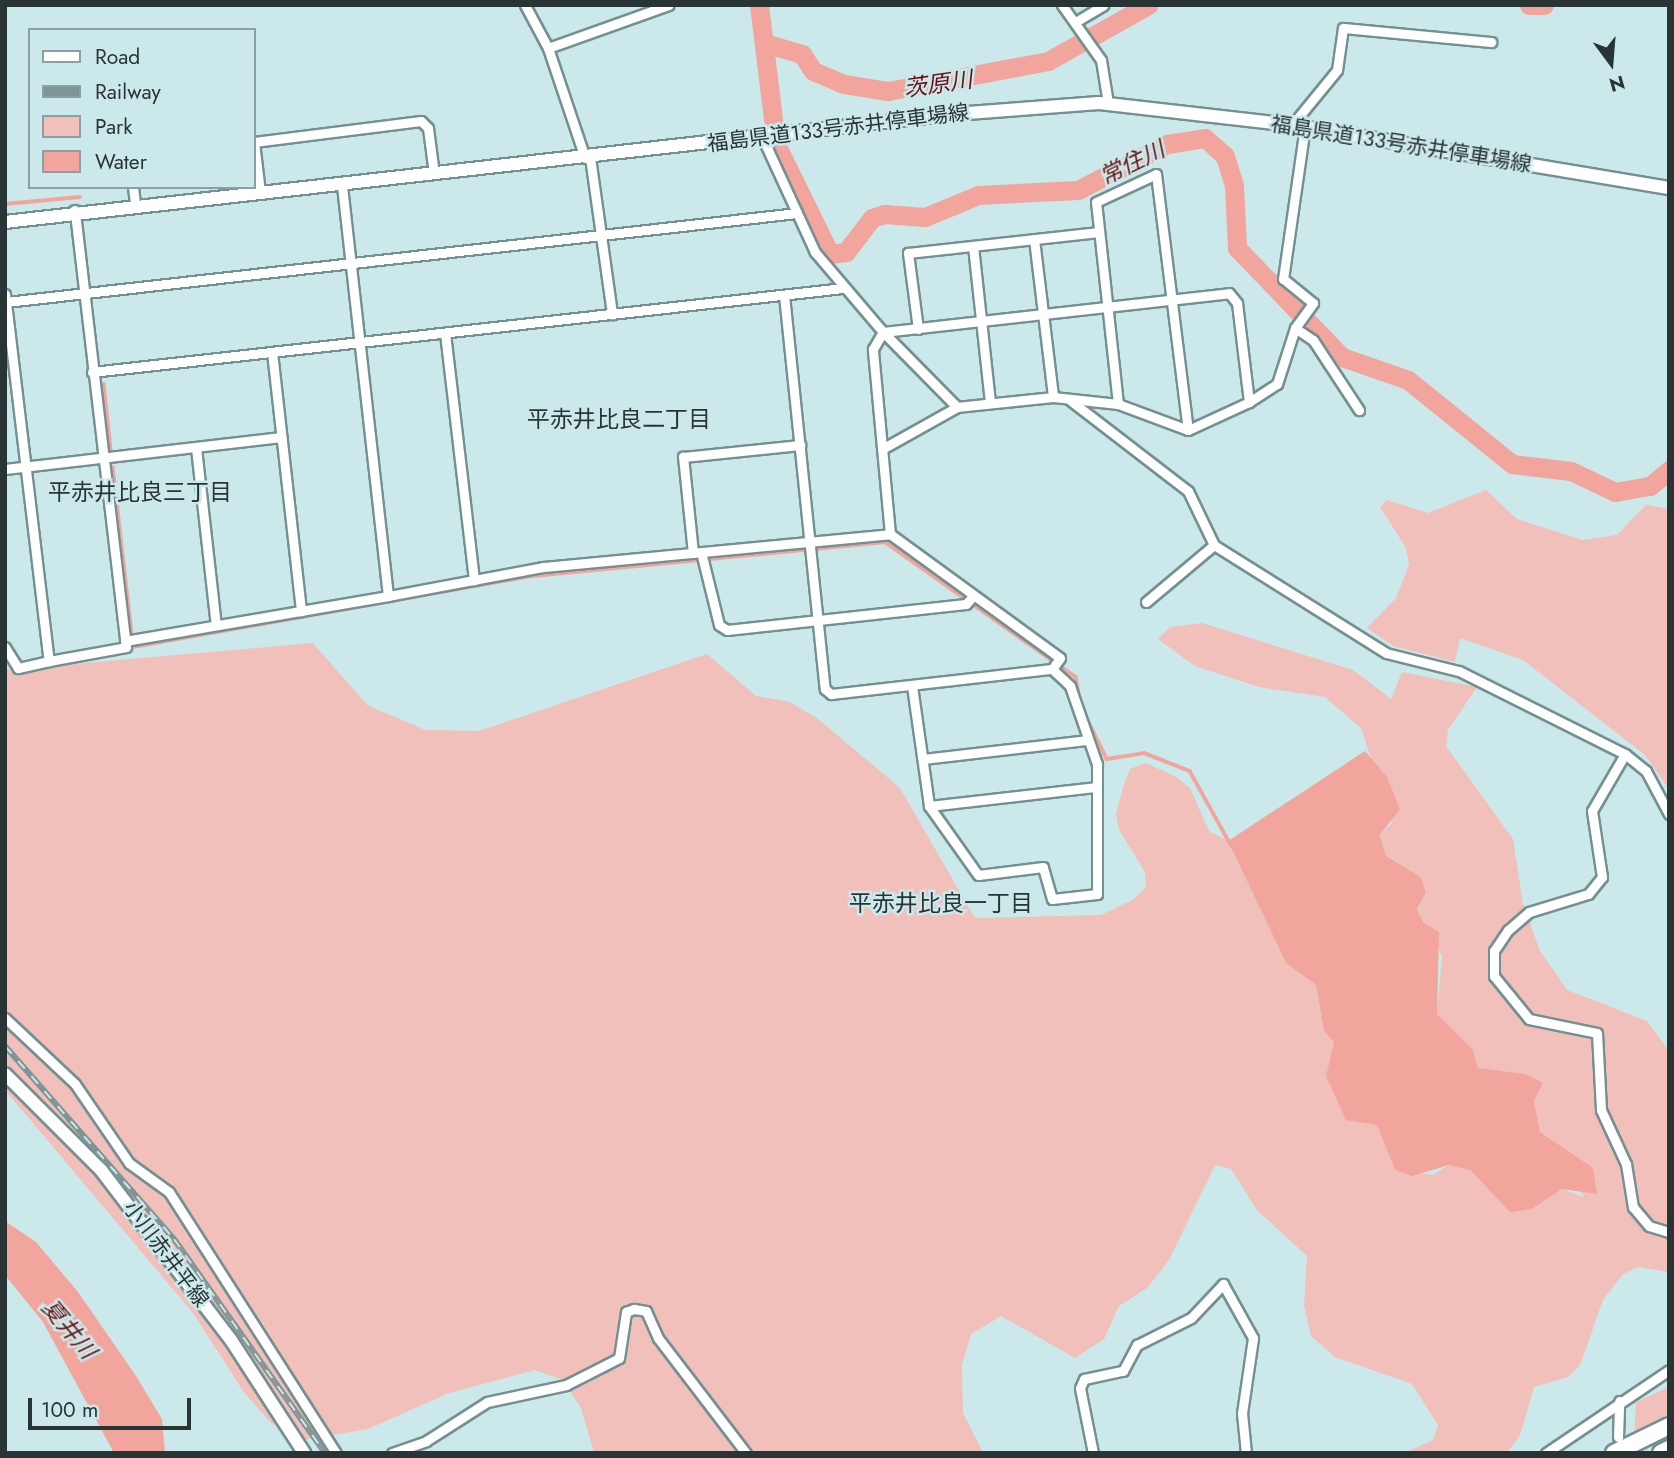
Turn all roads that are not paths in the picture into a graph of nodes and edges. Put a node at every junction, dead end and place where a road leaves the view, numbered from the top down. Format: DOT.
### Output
graph roads {
  1 [pos="526,5"];
  2 [pos="669,5"];
  3 [pos="1062,5"];
  4 [pos="1104,5"];
  5 [pos="1078,23"];
  6 [pos="1491,42"];
  7 [pos="548,48"];
  8 [pos="1108,103"];
  9 [pos="1292,125"];
  10 [pos="1305,127"];
  11 [pos="770,136"];
  12 [pos="256,142"];
  13 [pos="588,158"];
  14 [pos="256,159"];
  15 [pos="434,174"];
  16 [pos="342,184"];
  17 [pos="1669,188"];
  18 [pos="133,189"];
  19 [pos="260,192"];
  20 [pos="135,204"];
  21 [pos="75,210"];
  22 [pos="797,213"];
  23 [pos="5,222"];
  24 [pos="1099,232"];
  25 [pos="601,236"];
  26 [pos="1034,239"];
  27 [pos="973,246"];
  28 [pos="351,264"];
  29 [pos="843,288"];
  30 [pos="83,292"];
  31 [pos="784,295"];
  32 [pos="6,298"];
  33 [pos="1171,300"];
  34 [pos="1107,308"];
  35 [pos="612,314"];
  36 [pos="1043,315"];
  37 [pos="981,322"];
  38 [pos="1296,325"];
  39 [pos="918,329"];
  40 [pos="883,332"];
  41 [pos="445,333"];
  42 [pos="359,342"];
  43 [pos="272,352"];
  44 [pos="92,372"];
  45 [pos="1053,397"];
  46 [pos="1066,398"];
  47 [pos="990,401"];
  48 [pos="1249,402"];
  49 [pos="1118,404"];
  50 [pos="957,407"];
  51 [pos="1359,410"];
  52 [pos="1188,430"];
  53 [pos="281,437"];
  54 [pos="800,444"];
  55 [pos="196,448"];
  56 [pos="882,449"];
  57 [pos="102,458"];
  58 [pos="24,467"];
  59 [pos="5,470"];
  60 [pos="890,534"];
  61 [pos="1214,545"];
  62 [pos="811,548"];
  63 [pos="700,558"];
  64 [pos="474,580"];
  65 [pos="387,596"];
  66 [pos="969,600"];
  67 [pos="1146,602"];
  68 [pos="301,611"];
  69 [pos="818,620"];
  70 [pos="216,625"];
  71 [pos="125,641"];
  72 [pos="5,647"];
  73 [pos="49,661"];
  74 [pos="1055,665"];
  75 [pos="912,685"];
  76 [pos="1086,740"];
  77 [pos="1625,754"];
  78 [pos="923,759"];
  79 [pos="1097,787"];
  80 [pos="929,806"];
  81 [pos="1669,814"];
  82 [pos="5,1018"];
  83 [pos="5,1074"];
  84 [pos="1669,1232"];
  85 [pos="1669,1370"];
  86 [pos="1619,1401"];
  87 [pos="1669,1426"];
  88 [pos="1616,1445"];
  89 [pos="1669,1449"];
  90 [pos="304,1453"];
  91 [pos="336,1453"];
  92 [pos="392,1453"];
  93 [pos="746,1453"];
  94 [pos="1093,1453"];
  95 [pos="1246,1453"];
  96 [pos="1546,1453"];
  97 [pos="1661,1453"];
  1 -- 7 [label="street"];
  2 -- 7 [label="street"];
  3 -- 5 [label="street"];
  4 -- 5 [label="street"];
  5 -- 8 [label="street"];
  6 -- 9 [label="street"];
  7 -- 13 [label="street"];
  8 -- 9 [label="main road, 福島県道133号赤井停車場線"];
  8 -- 11 [label="main road, 福島県道133号赤井停車場線"];
  9 -- 10 [label="main road, 福島県道133号赤井停車場線"];
  10 -- 17 [label="main road, 福島県道133号赤井停車場線"];
  10 -- 38 [label="street"];
  11 -- 13 [label="main road, 福島県道133号赤井停車場線"];
  11 -- 22 [label="street"];
  12 -- 15 [label="street"];
  13 -- 15 [label="main road, 福島県道133号赤井停車場線"];
  13 -- 25 [label="street"];
  14 -- 19 [label="street"];
  15 -- 16 [label="main road, 福島県道133号赤井停車場線"];
  16 -- 19 [label="main road, 福島県道133号赤井停車場線"];
  16 -- 28 [label="street"];
  18 -- 20 [label="street"];
  19 -- 20 [label="main road, 福島県道133号赤井停車場線"];
  20 -- 21 [label="main road, 福島県道133号赤井停車場線"];
  21 -- 23 [label="main road, 福島県道133号赤井停車場線"];
  21 -- 30 [label="street"];
  22 -- 25 [label="street"];
  22 -- 29 [label="street"];
  24 -- 26 [label="street"];
  24 -- 33 [label="street"];
  24 -- 34 [label="street"];
  25 -- 28 [label="street"];
  25 -- 35 [label="street"];
  26 -- 27 [label="street"];
  26 -- 36 [label="street"];
  27 -- 37 [label="street"];
  27 -- 39 [label="street"];
  28 -- 30 [label="street"];
  28 -- 42 [label="street"];
  29 -- 31 [label="street"];
  29 -- 40 [label="street"];
  30 -- 32 [label="street"];
  30 -- 44 [label="street"];
  31 -- 35 [label="street"];
  31 -- 54 [label="street"];
  32 -- 58 [label="street"];
  33 -- 34 [label="street"];
  33 -- 48 [label="street"];
  33 -- 52 [label="street"];
  34 -- 36 [label="street"];
  34 -- 49 [label="street"];
  35 -- 41 [label="street"];
  36 -- 37 [label="street"];
  36 -- 45 [label="street"];
  37 -- 39 [label="street"];
  37 -- 47 [label="street"];
  38 -- 48 [label="street"];
  38 -- 51 [label="street"];
  39 -- 40 [label="street"];
  40 -- 50 [label="street"];
  40 -- 56 [label="street"];
  41 -- 42 [label="street"];
  41 -- 64 [label="street"];
  42 -- 43 [label="street"];
  42 -- 65 [label="street"];
  43 -- 44 [label="street"];
  43 -- 53 [label="street"];
  44 -- 57 [label="street"];
  45 -- 46 [label="street"];
  45 -- 47 [label="street"];
  46 -- 49 [label="street"];
  46 -- 61 [label="street"];
  47 -- 50 [label="street"];
  48 -- 52 [label="street"];
  49 -- 52 [label="street"];
  50 -- 56 [label="street"];
  53 -- 55 [label="street"];
  53 -- 68 [label="street"];
  54 -- 62 [label="street"];
  54 -- 63 [label="street"];
  55 -- 57 [label="street"];
  55 -- 70 [label="street"];
  56 -- 60 [label="street"];
  57 -- 58 [label="street"];
  57 -- 71 [label="street"];
  58 -- 59 [label="street"];
  58 -- 73 [label="street"];
  60 -- 62 [label="street"];
  60 -- 66 [label="street"];
  61 -- 67 [label="street"];
  61 -- 77 [label="street"];
  62 -- 63 [label="street"];
  62 -- 69 [label="street"];
  63 -- 64 [label="street"];
  63 -- 69 [label="street"];
  64 -- 65 [label="street"];
  65 -- 68 [label="street"];
  66 -- 69 [label="street"];
  66 -- 74 [label="street"];
  68 -- 70 [label="street"];
  69 -- 75 [label="street"];
  70 -- 71 [label="street"];
  71 -- 73 [label="street"];
  72 -- 73 [label="street"];
  74 -- 75 [label="street"];
  74 -- 76 [label="street"];
  75 -- 78 [label="street"];
  76 -- 78 [label="street"];
  76 -- 79 [label="street"];
  77 -- 81 [label="street"];
  77 -- 84 [label="street"];
  78 -- 80 [label="street"];
  79 -- 80 [label="street"];
  79 -- 80 [label="street"];
  82 -- 91 [label="street"];
  83 -- 90 [label="main road, 小川赤井平線"];
  85 -- 86 [label="street"];
  86 -- 88 [label="street"];
  86 -- 96 [label="street"];
  87 -- 88 [label="highway"];
  89 -- 97 [label="highway"];
  92 -- 93 [label="street"];
  94 -- 95 [label="street"];
}
